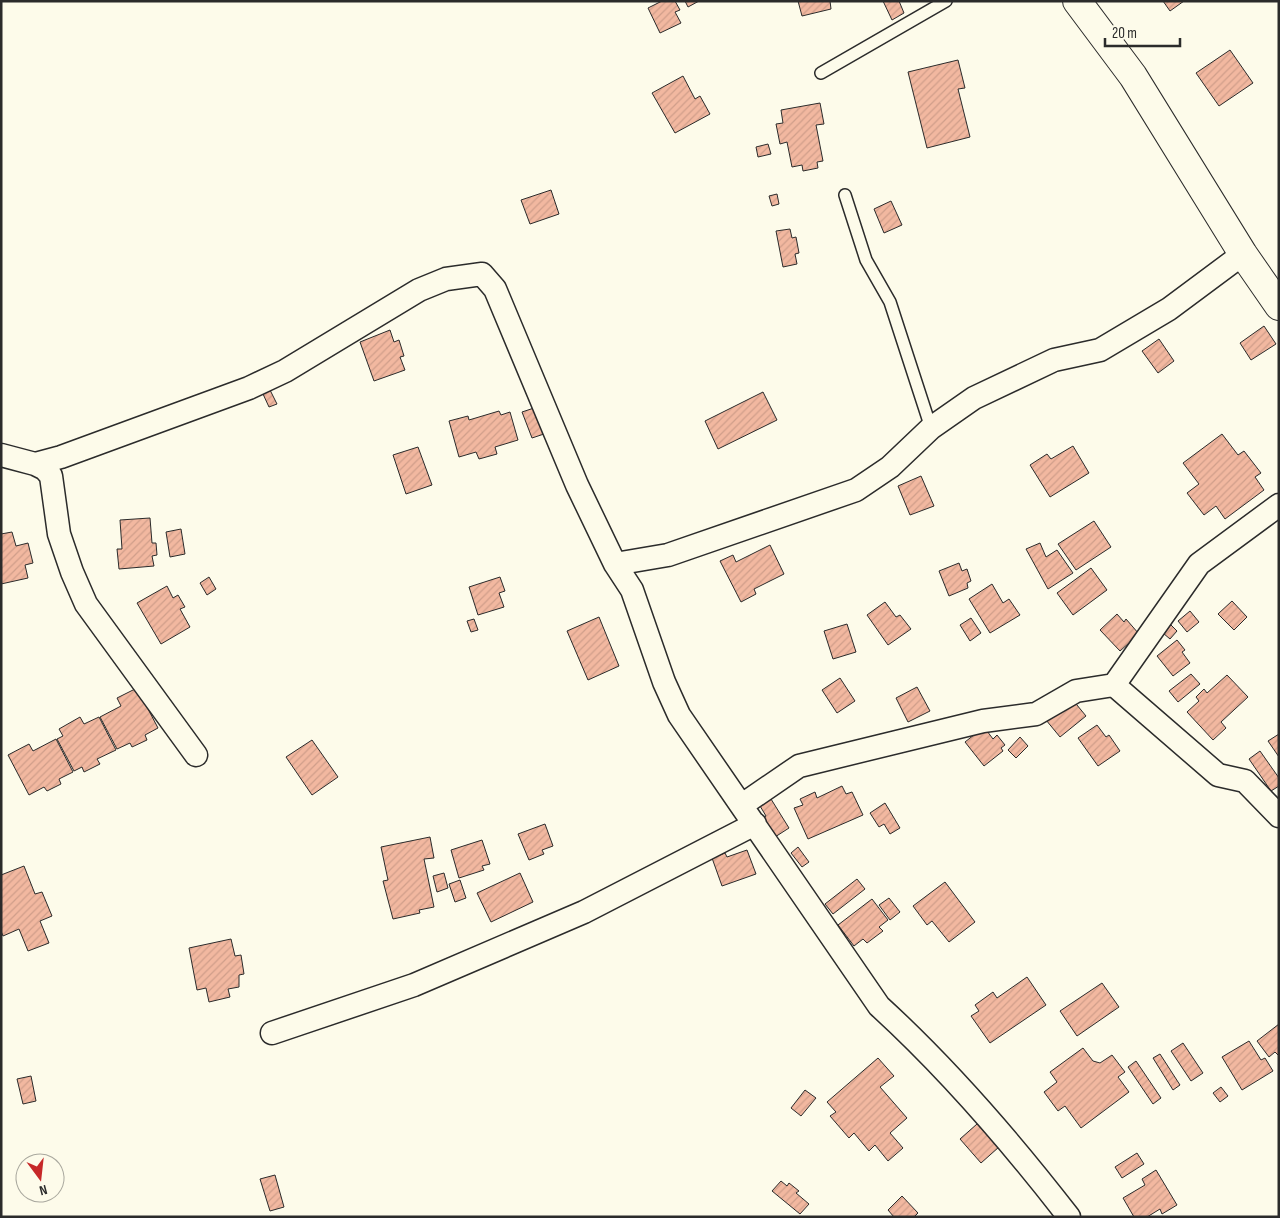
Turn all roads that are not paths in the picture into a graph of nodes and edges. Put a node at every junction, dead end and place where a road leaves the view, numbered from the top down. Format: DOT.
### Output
graph roads {
  1 [pos="946,1"];
  2 [pos="1077,1"];
  3 [pos="821,73"];
  4 [pos="845,195"];
  5 [pos="1243,254"];
  6 [pos="1279,306"];
  7 [pos="930,428"];
  8 [pos="1,455"];
  9 [pos="35,464"];
  10 [pos="1279,505"];
  11 [pos="615,564"];
  12 [pos="1114,685"];
  13 [pos="196,755"];
  14 [pos="742,804"];
  15 [pos="1279,816"];
  16 [pos="755,824"];
  17 [pos="272,1033"];
  18 [pos="1069,1217"];
  1 -- 3 [label="lane"];
  2 -- 5 [label="street"];
  4 -- 7 [label="lane"];
  5 -- 6 [label="street"];
  5 -- 7 [label="street"];
  7 -- 11 [label="street"];
  8 -- 9 [label="street"];
  9 -- 11 [label="street"];
  9 -- 13 [label="street"];
  10 -- 12 [label="street"];
  11 -- 14 [label="street"];
  12 -- 14 [label="street"];
  12 -- 15 [label="street"];
  14 -- 16 [label="street"];
  16 -- 17 [label="street"];
  16 -- 18 [label="street"];
}
